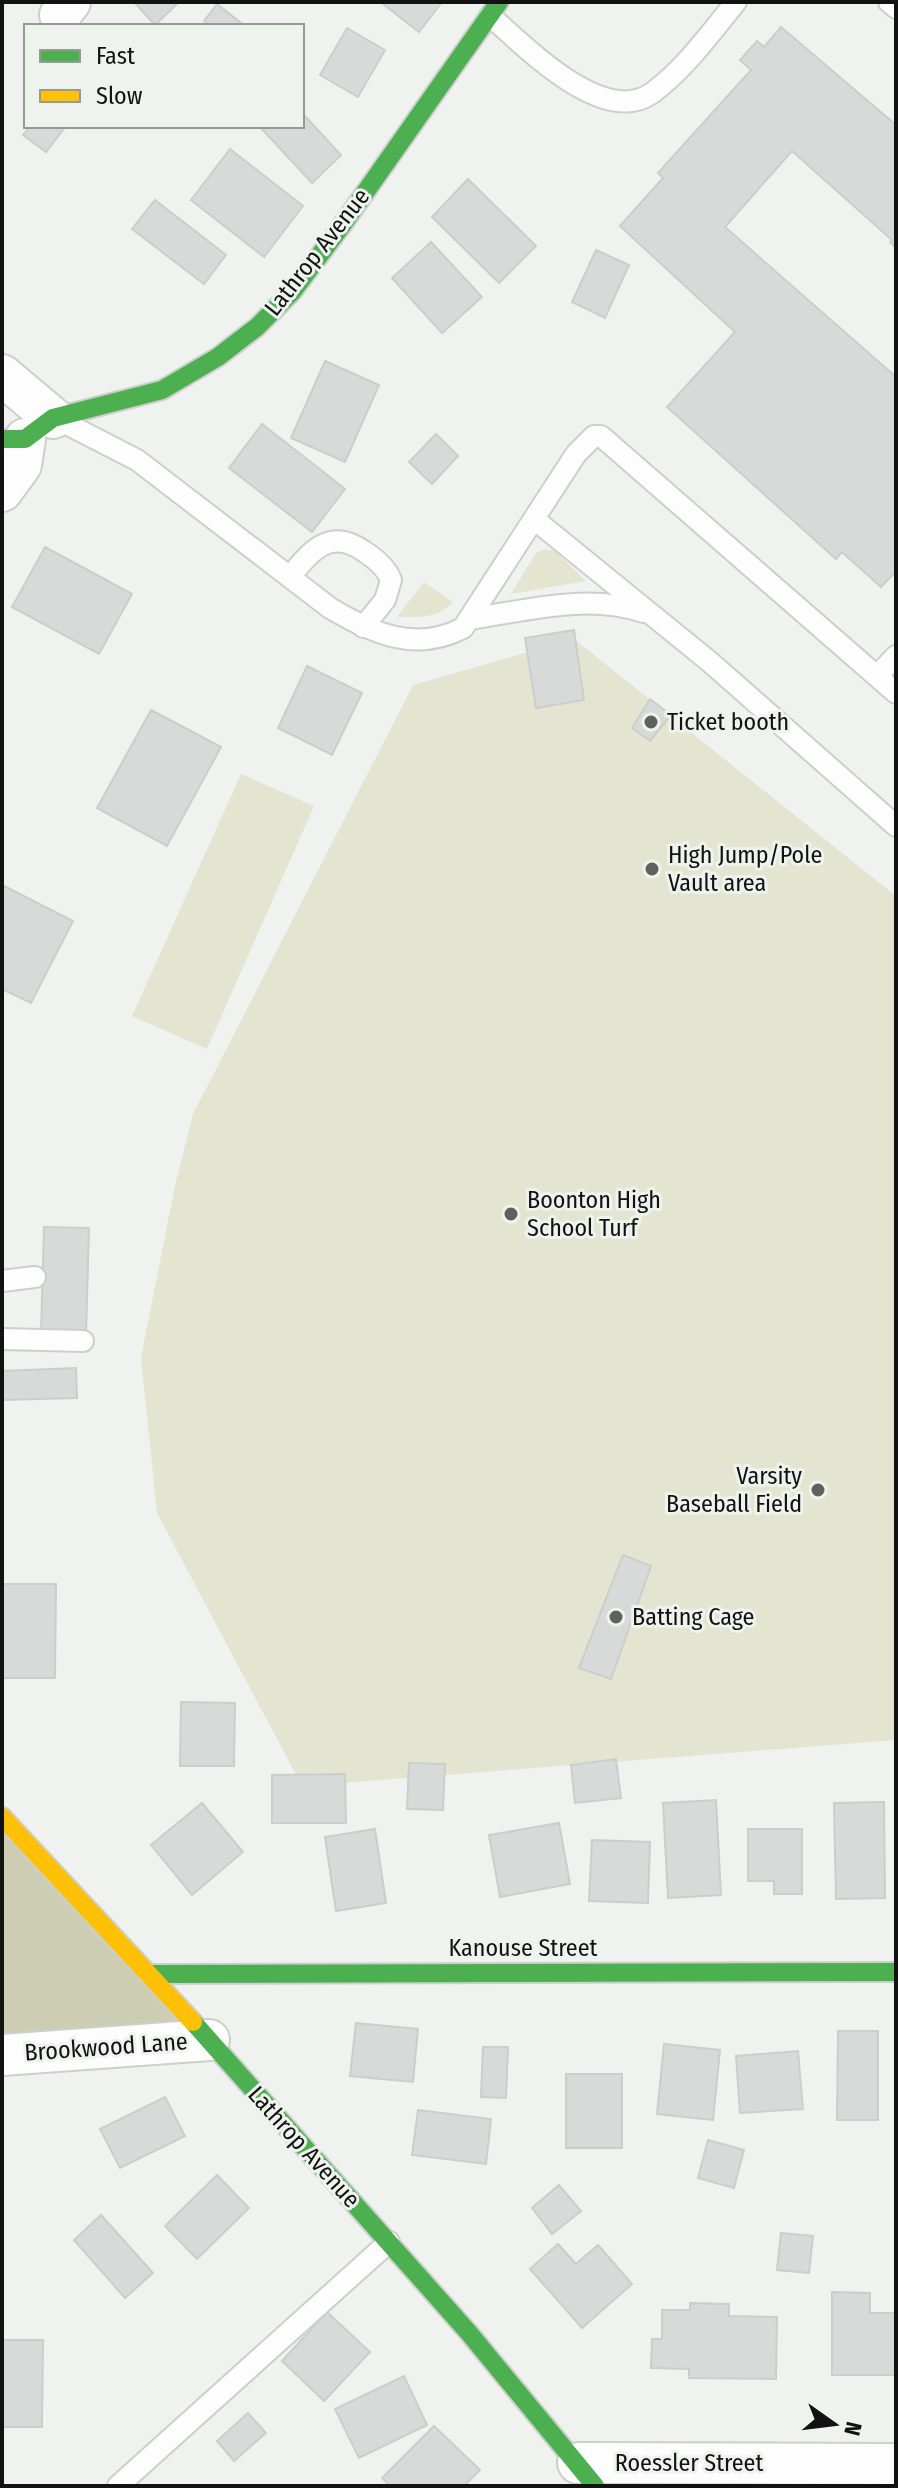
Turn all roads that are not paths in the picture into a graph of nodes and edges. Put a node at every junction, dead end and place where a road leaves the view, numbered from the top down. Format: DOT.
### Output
graph roads {
  1 [pos="736,2"];
  2 [pos="889,2"];
  3 [pos="896,8"];
  4 [pos="494,9"];
  5 [pos="2,375"];
  6 [pos="27,432"];
  7 [pos="2,491"];
  8 [pos="534,519"];
  9 [pos="290,577"];
  10 [pos="469,619"];
  11 [pos="662,623"];
  12 [pos="363,627"];
  13 [pos="896,656"];
  14 [pos="877,676"];
  15 [pos="896,693"];
  16 [pos="896,826"];
  17 [pos="35,1277"];
  18 [pos="2,1281"];
  19 [pos="2,1339"];
  20 [pos="83,1341"];
  21 [pos="2,1817"];
  22 [pos="896,1972"];
  23 [pos="151,1974"];
  24 [pos="209,2040"];
  25 [pos="2,2055"];
  26 [pos="389,2242"];
  27 [pos="896,2464"];
  28 [pos="587,2474"];
  29 [pos="118,2486"];
  1 -- 4 [label="lane"];
  2 -- 3 [label="lane"];
  4 -- 6 [label="street, Lathrop Avenue"];
  5 -- 6 [label="street"];
  6 -- 7 [label="street"];
  6 -- 9 [label="lane"];
  8 -- 10 [label="lane"];
  8 -- 11 [label="lane"];
  8 -- 14 [label="lane"];
  9 -- 12 [label="lane"];
  9 -- 12 [label="lane"];
  10 -- 11 [label="lane"];
  10 -- 12 [label="lane"];
  11 -- 16 [label="lane"];
  13 -- 14 [label="lane"];
  14 -- 15 [label="lane"];
  17 -- 18 [label="lane"];
  19 -- 20 [label="lane"];
  21 -- 23 [label="street, Lathrop Avenue"];
  22 -- 23 [label="street, Kanouse Street"];
  23 -- 24 [label="street, Lathrop Avenue"];
  24 -- 25 [label="street, Brookwood Lane"];
  24 -- 26 [label="street, Lathrop Avenue"];
  26 -- 28 [label="street, Lathrop Avenue"];
  26 -- 29 [label="lane"];
  27 -- 28 [label="street, Roessler Street"];
}
